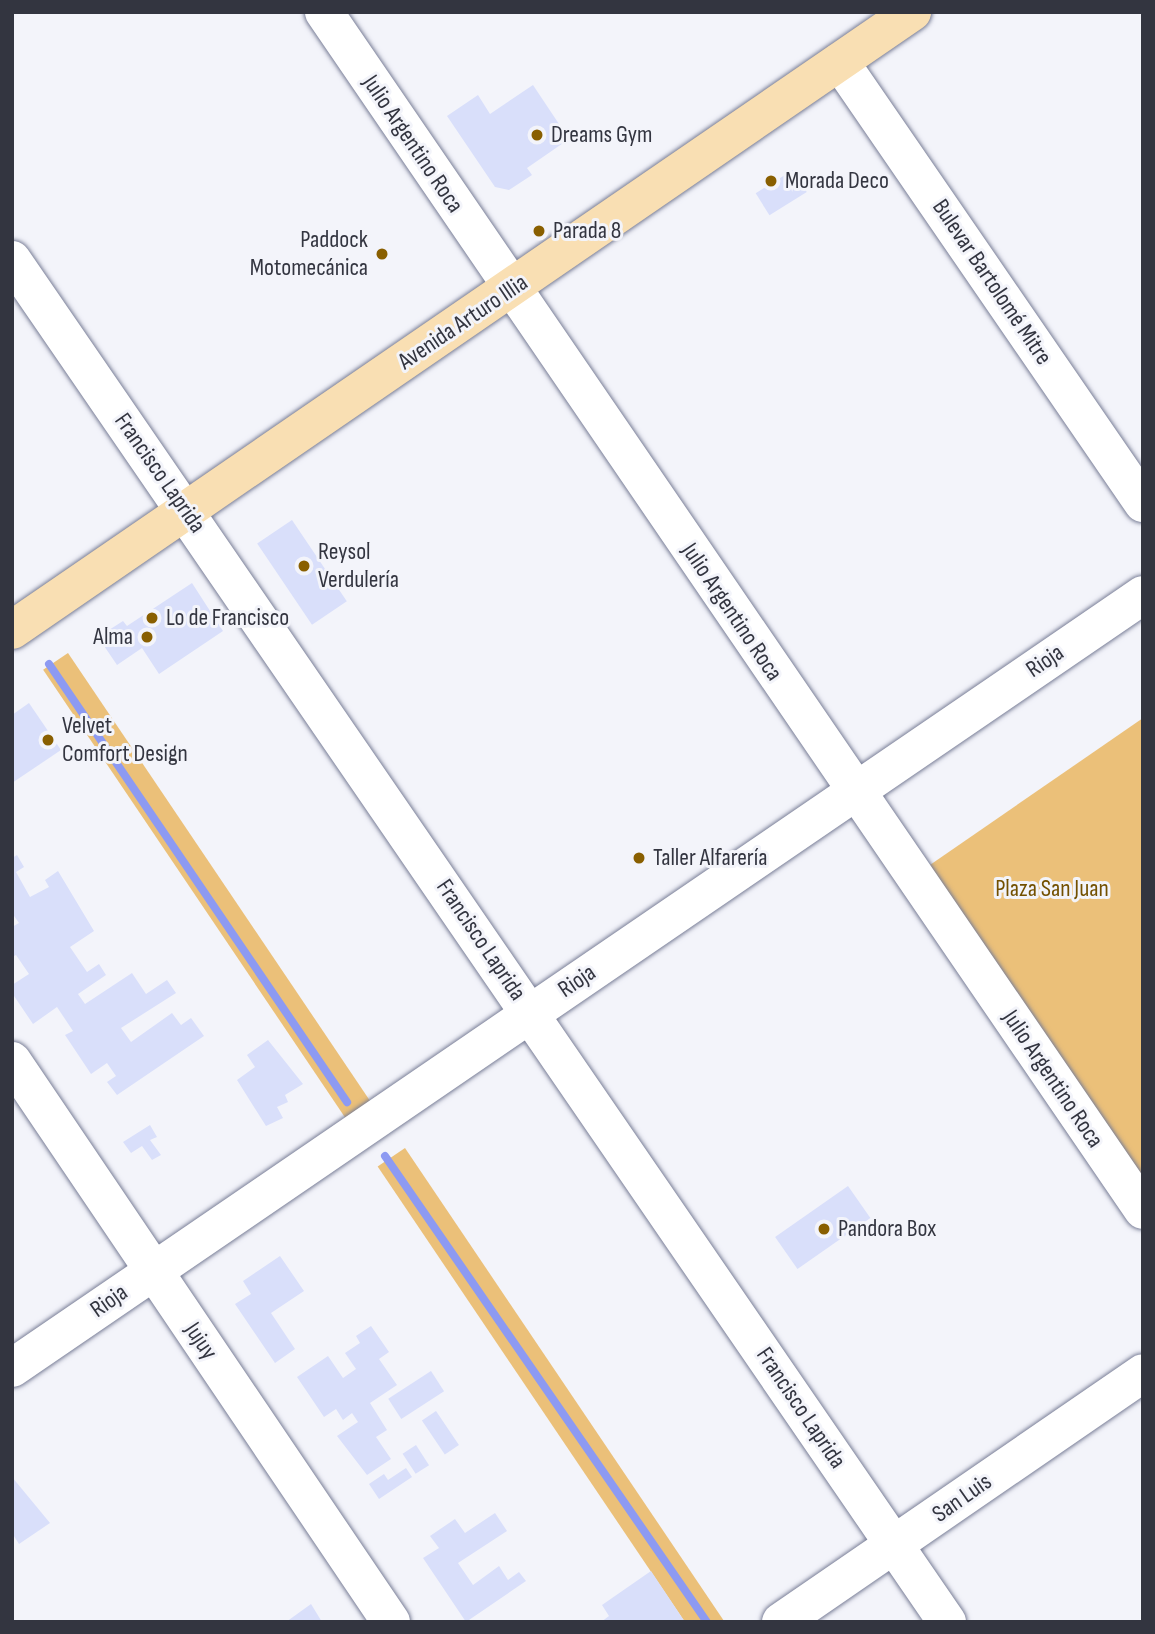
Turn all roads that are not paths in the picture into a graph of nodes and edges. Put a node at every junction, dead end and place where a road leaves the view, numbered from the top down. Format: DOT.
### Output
graph roads {
  1 [pos="324,12"];
  2 [pos="912,12"];
  3 [pos="840,62"];
  4 [pos="12,260"];
  5 [pos="510,289"];
  6 [pos="1143,503"];
  7 [pos="187,511"];
  8 [pos="1143,594"];
  9 [pos="12,630"];
  10 [pos="855,791"];
  11 [pos="530,1012"];
  12 [pos="12,1061"];
  13 [pos="1143,1210"];
  14 [pos="154,1271"];
  15 [pos="12,1368"];
  16 [pos="1143,1373"];
  17 [pos="895,1545"];
  18 [pos="391,1622"];
  19 [pos="781,1622"];
  20 [pos="947,1622"];
  1 -- 5 [label="street, Julio Argentino Roca"];
  2 -- 3 [label="main road, Avenida Arturo Illia"];
  3 -- 5 [label="main road, Avenida Arturo Illia"];
  3 -- 6 [label="street, Bulevar Bartolomé Mitre"];
  4 -- 7 [label="street, Francisco Laprida"];
  5 -- 7 [label="main road, Avenida Arturo Illia"];
  5 -- 10 [label="street, Julio Argentino Roca"];
  7 -- 9 [label="main road, Avenida Arturo Illia"];
  7 -- 11 [label="street, Francisco Laprida"];
  8 -- 10 [label="street, Rioja"];
  10 -- 11 [label="street, Rioja"];
  10 -- 13 [label="street, Julio Argentino Roca"];
  11 -- 14 [label="street, Rioja"];
  11 -- 17 [label="street, Francisco Laprida"];
  12 -- 14 [label="street, Jujuy"];
  14 -- 15 [label="street, Rioja"];
  14 -- 18 [label="street, Jujuy"];
  16 -- 17 [label="street, San Luis"];
  17 -- 19 [label="street, San Luis"];
  17 -- 20 [label="street, Francisco Laprida"];
}
